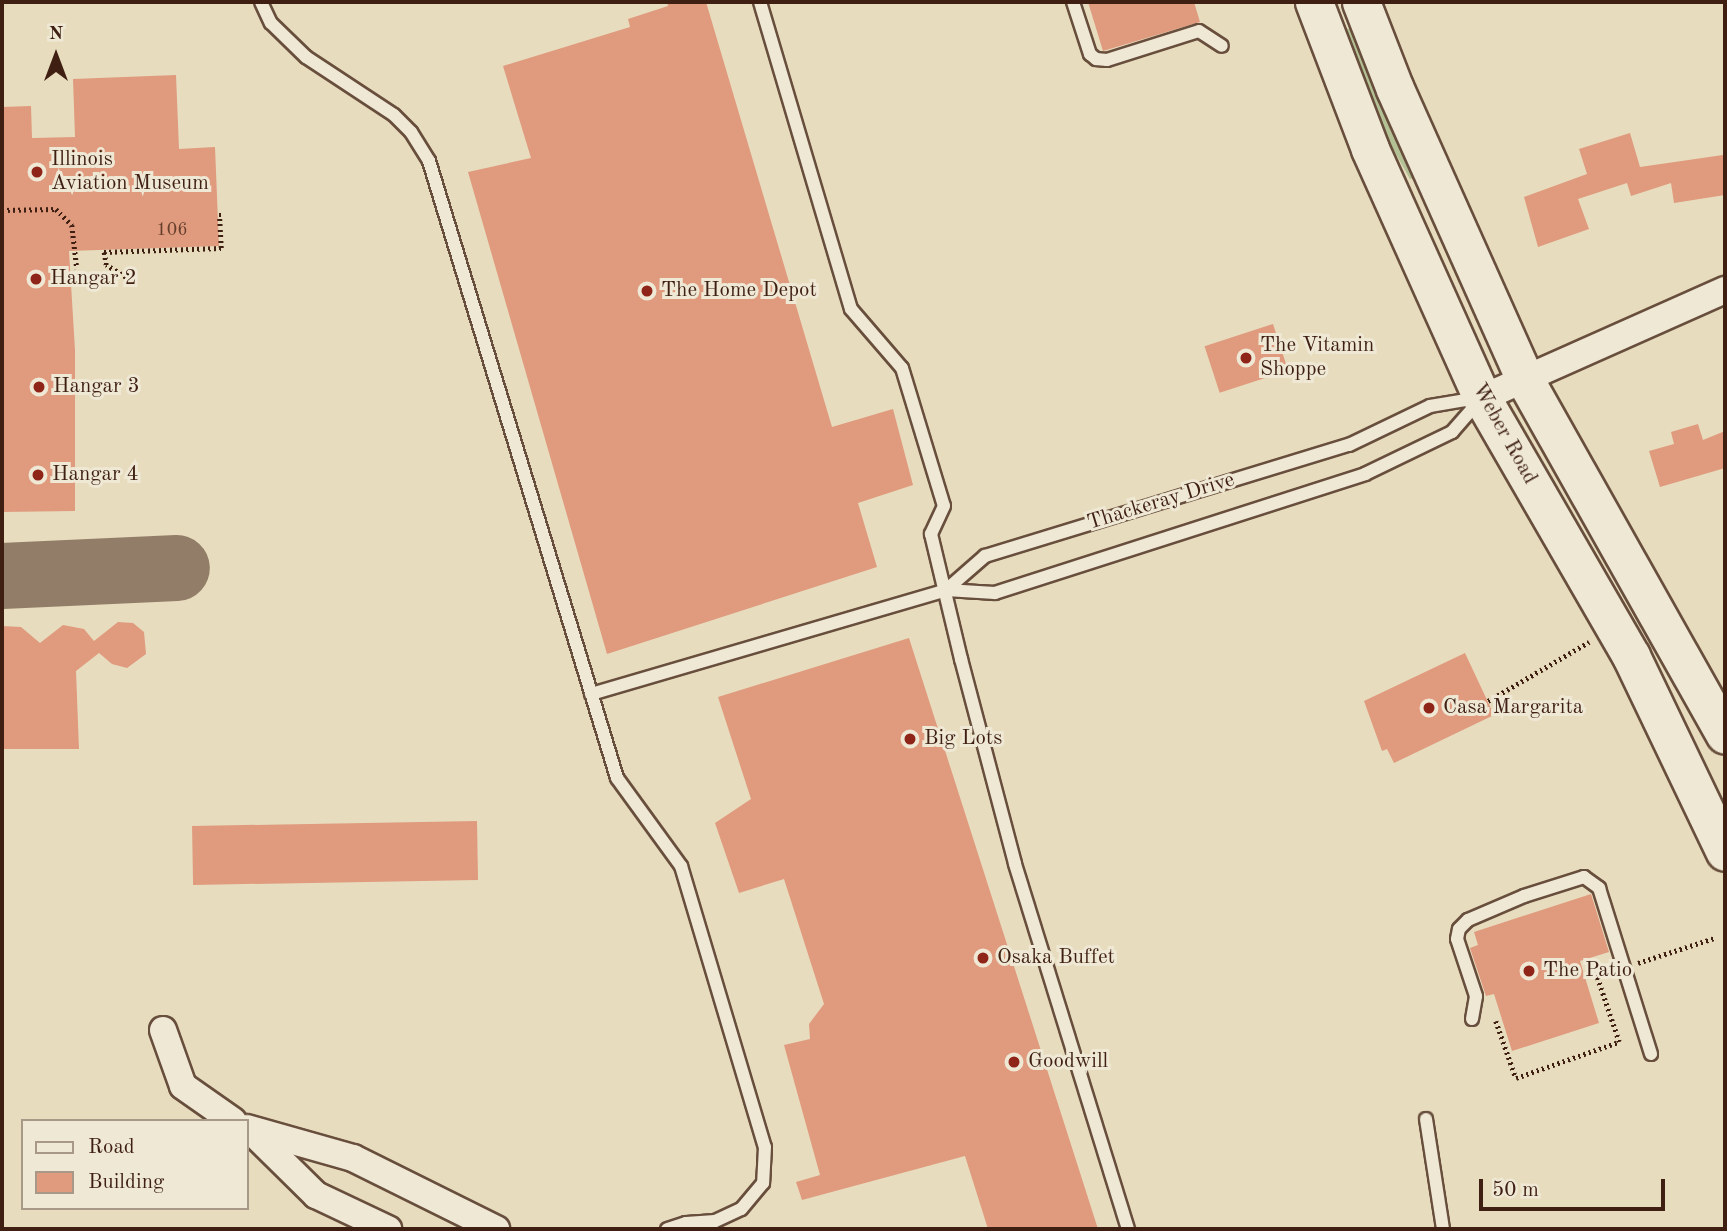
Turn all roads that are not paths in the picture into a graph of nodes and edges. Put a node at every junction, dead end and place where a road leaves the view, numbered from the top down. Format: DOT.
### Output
graph roads {
  1 [pos="261,2"];
  2 [pos="760,2"];
  3 [pos="1073,2"];
  4 [pos="1314,2"];
  5 [pos="1361,2"];
  6 [pos="1222,46"];
  7 [pos="1725,290"];
  8 [pos="1525,380"];
  9 [pos="1482,398"];
  10 [pos="946,590"];
  11 [pos="591,694"];
  12 [pos="1725,735"];
  13 [pos="1725,852"];
  14 [pos="1472,1019"];
  15 [pos="163,1030"];
  16 [pos="1651,1054"];
  17 [pos="232,1119"];
  18 [pos="1426,1119"];
  19 [pos="248,1127"];
  20 [pos="248,1131"];
  21 [pos="388,1229"];
  22 [pos="496,1229"];
  23 [pos="667,1229"];
  24 [pos="1128,1229"];
  25 [pos="1443,1229"];
  1 -- 11 [label="lane"];
  2 -- 10 [label="lane"];
  3 -- 6 [label="lane"];
  4 -- 9 [label="main road, Weber Road"];
  5 -- 8 [label="main road"];
  7 -- 8 [label="street, Thackeray Drive"];
  8 -- 9 [label="street, Thackeray Drive"];
  8 -- 12 [label="main road"];
  9 -- 10 [label="lane, Thackeray Drive"];
  9 -- 10 [label="lane"];
  9 -- 13 [label="main road, Weber Road"];
  10 -- 11 [label="lane, Thackeray Drive"];
  10 -- 24 [label="lane"];
  11 -- 23 [label="lane"];
  14 -- 16 [label="lane"];
  15 -- 17 [label="street"];
  18 -- 25 [label="lane"];
  19 -- 22 [label="street"];
  20 -- 21 [label="street"];
}
